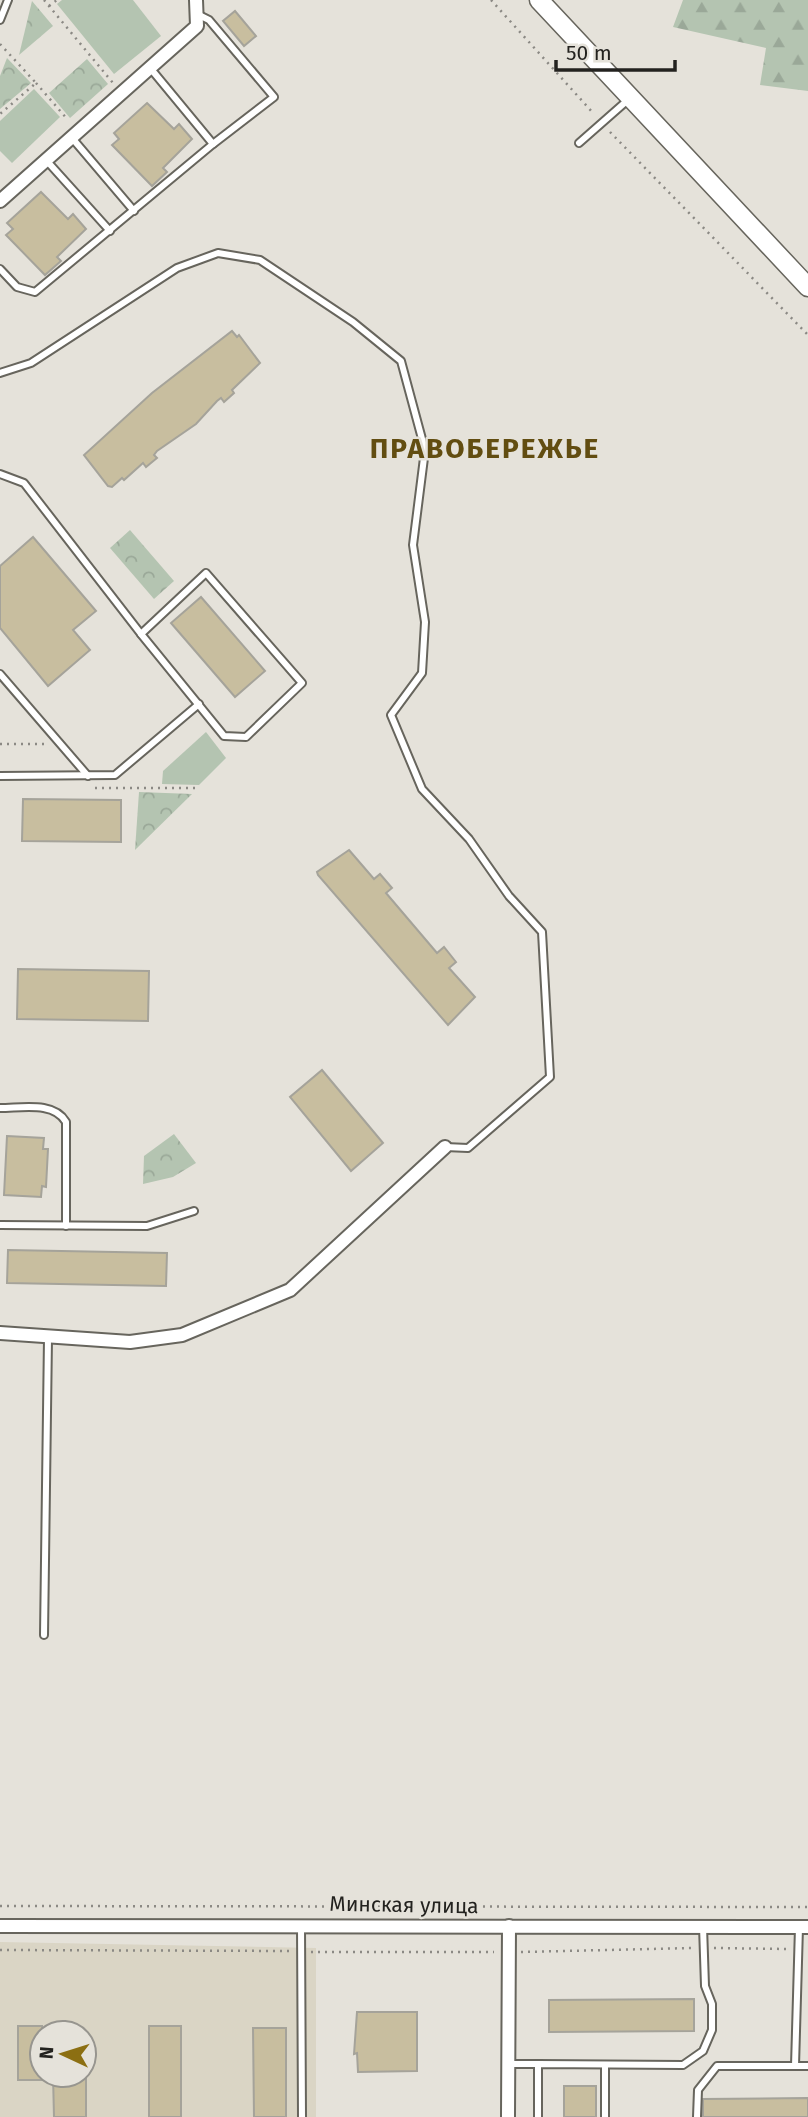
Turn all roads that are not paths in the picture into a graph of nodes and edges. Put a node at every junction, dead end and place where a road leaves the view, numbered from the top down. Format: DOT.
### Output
graph roads {
  1 [pos="8,0"];
  2 [pos="197,0"];
  3 [pos="539,0"];
  4 [pos="197,14"];
  5 [pos="0,20"];
  6 [pos="151,69"];
  7 [pos="630,97"];
  8 [pos="74,133"];
  9 [pos="579,143"];
  10 [pos="213,144"];
  11 [pos="45,159"];
  12 [pos="0,201"];
  13 [pos="134,211"];
  14 [pos="110,231"];
  15 [pos="0,269"];
  16 [pos="808,287"];
  17 [pos="0,373"];
  18 [pos="0,474"];
  19 [pos="141,634"];
  20 [pos="0,674"];
  21 [pos="199,704"];
  22 [pos="0,776"];
  23 [pos="88,776"];
  24 [pos="0,1108"];
  25 [pos="445,1147"];
  26 [pos="194,1211"];
  27 [pos="0,1225"];
  28 [pos="66,1226"];
  29 [pos="0,1333"];
  30 [pos="48,1338"];
  31 [pos="44,1635"];
  32 [pos="300,1924"];
  33 [pos="0,1926"];
  34 [pos="509,1926"];
  35 [pos="703,1926"];
  36 [pos="803,1927"];
  37 [pos="508,2064"];
  38 [pos="538,2064"];
  39 [pos="605,2065"];
  40 [pos="795,2066"];
  41 [pos="808,2066"];
  42 [pos="302,2117"];
  43 [pos="508,2117"];
  44 [pos="538,2117"];
  45 [pos="605,2117"];
  46 [pos="698,2117"];
  1 -- 5 [label="lane"];
  2 -- 4 [label="street"];
  3 -- 7 [label="street"];
  4 -- 6 [label="street"];
  4 -- 10 [label="lane"];
  6 -- 8 [label="street"];
  6 -- 10 [label="lane"];
  7 -- 9 [label="lane"];
  7 -- 16 [label="street"];
  8 -- 11 [label="street"];
  8 -- 13 [label="lane"];
  10 -- 13 [label="lane"];
  11 -- 12 [label="street"];
  11 -- 14 [label="lane"];
  13 -- 14 [label="lane"];
  14 -- 15 [label="lane"];
  17 -- 25 [label="lane"];
  18 -- 19 [label="lane"];
  19 -- 21 [label="lane"];
  19 -- 21 [label="lane"];
  20 -- 23 [label="lane"];
  21 -- 23 [label="lane"];
  22 -- 23 [label="lane"];
  24 -- 28 [label="lane"];
  25 -- 30 [label="street"];
  26 -- 28 [label="lane"];
  27 -- 28 [label="lane"];
  29 -- 30 [label="street"];
  30 -- 31 [label="lane"];
  32 -- 33 [label="street, Минская улица"];
  32 -- 34 [label="street, Минская улица"];
  32 -- 42 [label="lane"];
  34 -- 35 [label="street, Минская улица"];
  34 -- 37 [label="street"];
  35 -- 36 [label="street, Минская улица"];
  35 -- 39 [label="lane"];
  36 -- 40 [label="lane"];
  37 -- 38 [label="lane"];
  37 -- 43 [label="street"];
  38 -- 39 [label="lane"];
  38 -- 44 [label="lane"];
  39 -- 45 [label="lane"];
  40 -- 41 [label="lane"];
  40 -- 46 [label="lane"];
}
